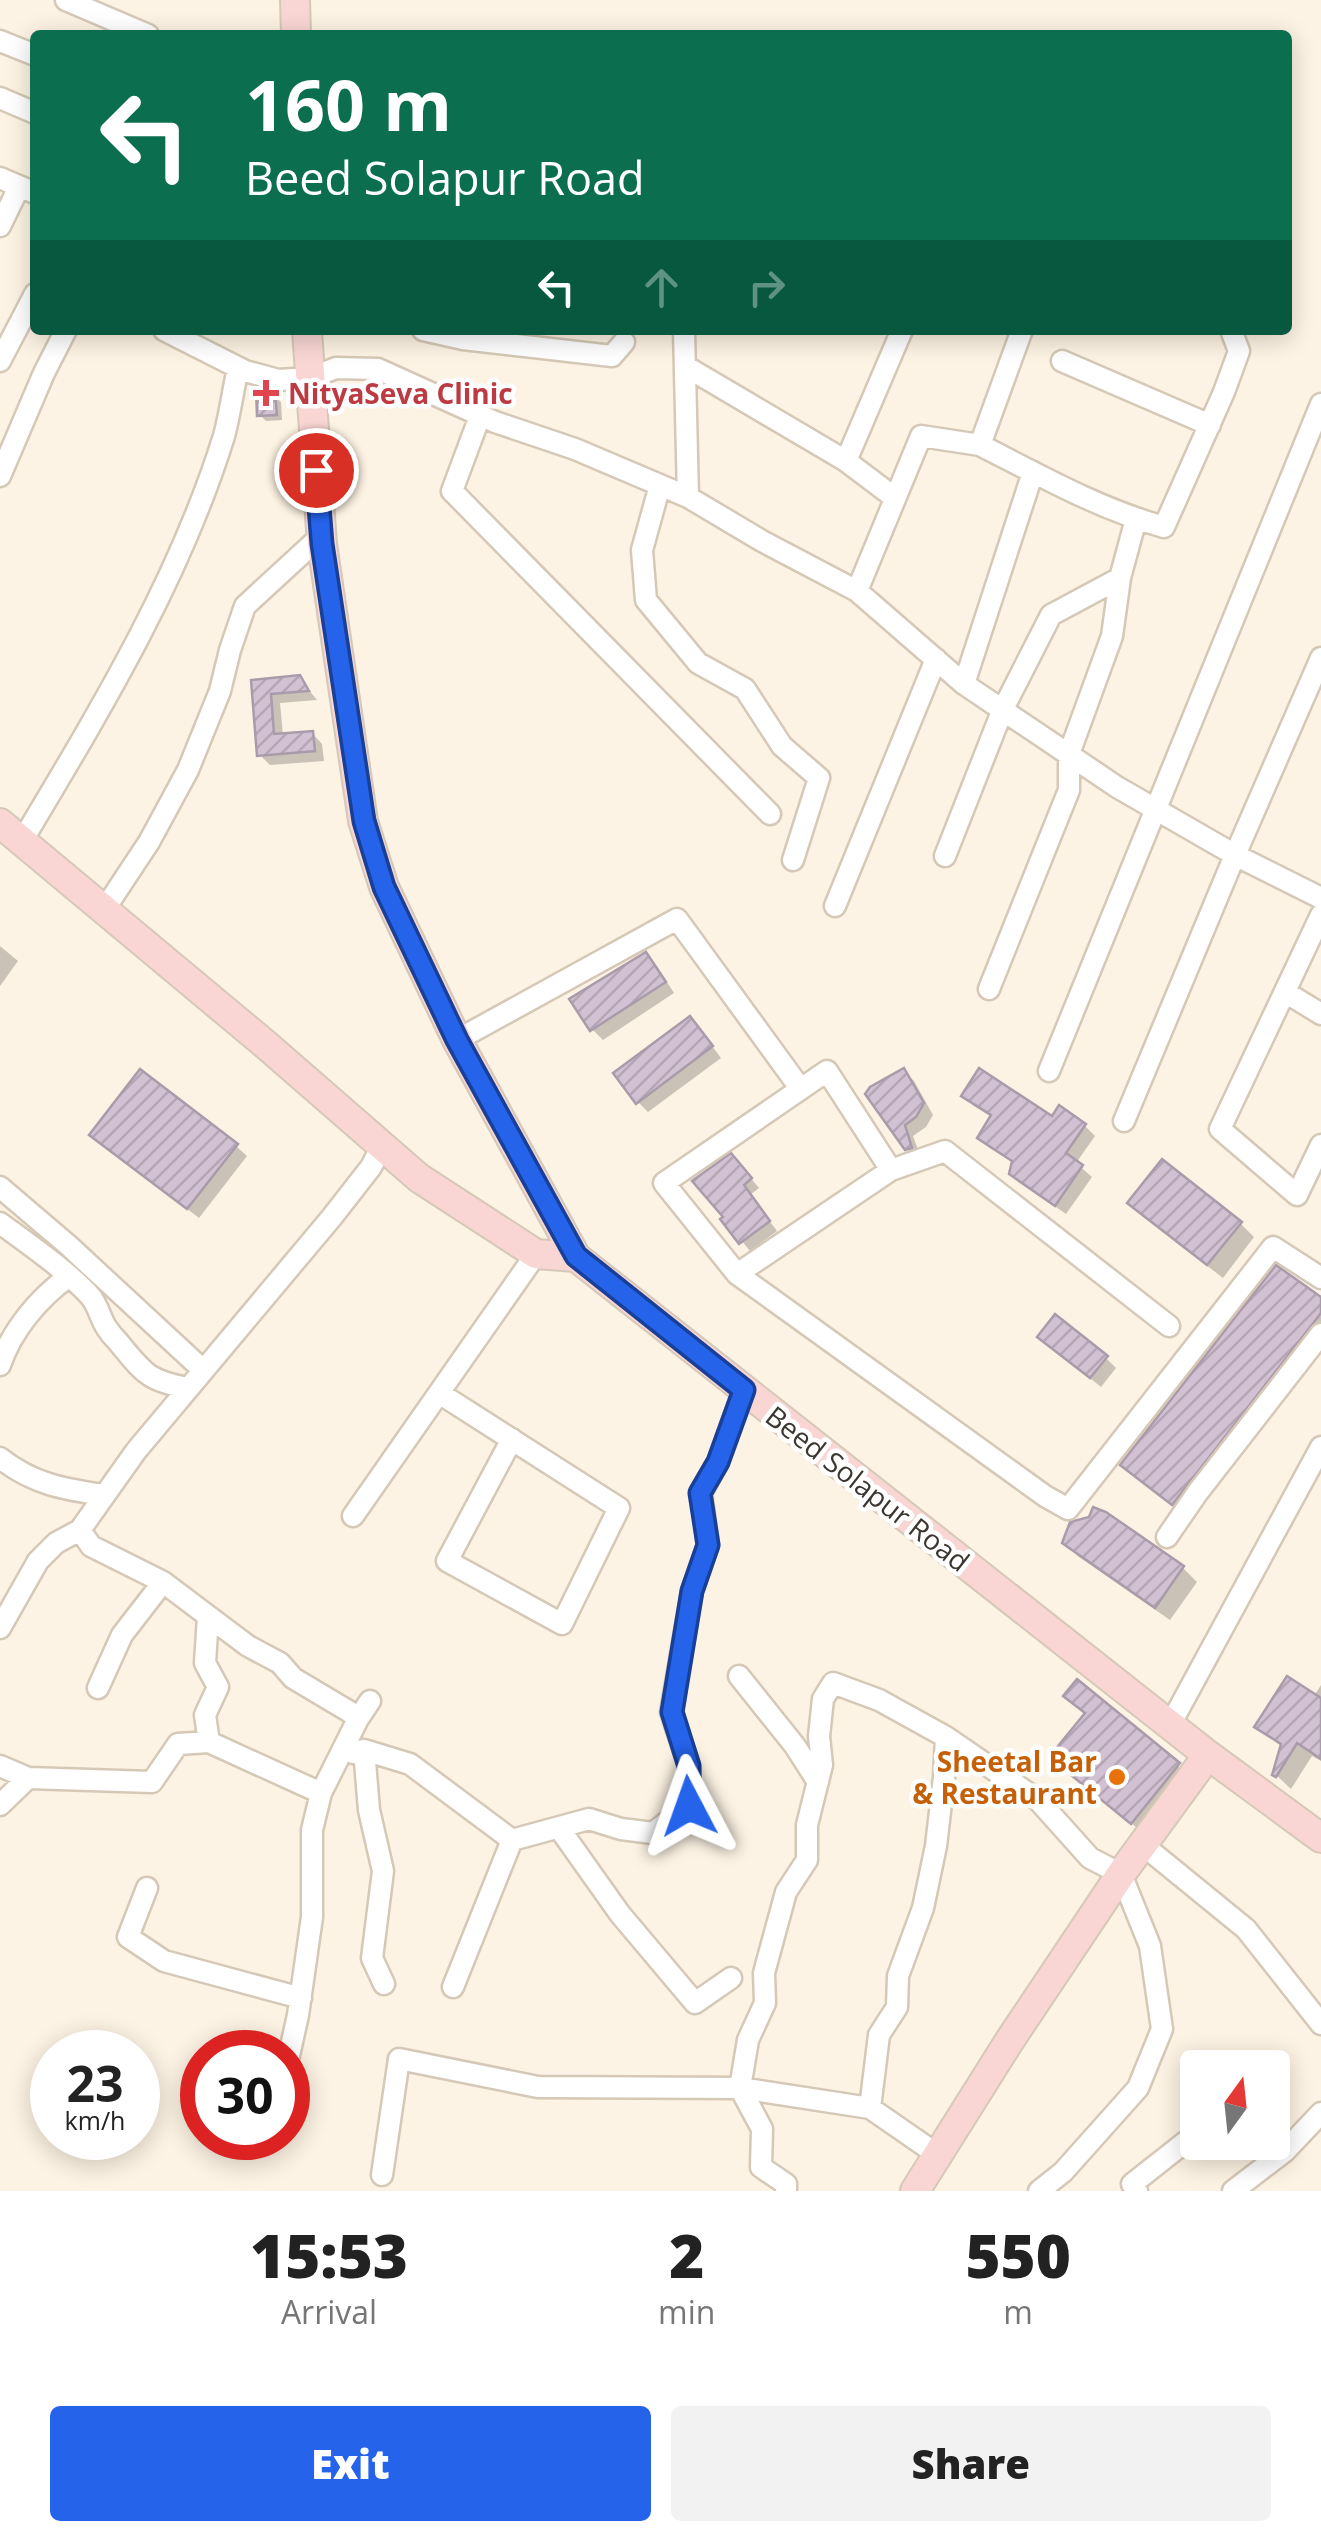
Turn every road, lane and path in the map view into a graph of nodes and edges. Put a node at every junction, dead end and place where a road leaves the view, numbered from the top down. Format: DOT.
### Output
graph roads {
  1 [pos="66,0"];
  2 [pos="295,0"];
  3 [pos="136,30"];
  4 [pos="296,30"];
  5 [pos="0,40"];
  6 [pos="30,53"];
  7 [pos="0,98"];
  8 [pos="30,111"];
  9 [pos="18,186"];
  10 [pos="0,226"];
  11 [pos="30,304"];
  12 [pos="63,335"];
  13 [pos="174,335"];
  14 [pos="307,335"];
  15 [pos="445,335"];
  16 [pos="684,335"];
  17 [pos="900,335"];
  18 [pos="1020,335"];
  19 [pos="1233,335"];
  20 [pos="624,342"];
  21 [pos="0,361"];
  22 [pos="1062,361"];
  23 [pos="684,366"];
  24 [pos="238,368"];
  25 [pos="310,378"];
  26 [pos="1321,404"];
  27 [pos="480,416"];
  28 [pos="1210,425"];
  29 [pos="980,445"];
  30 [pos="846,461"];
  31 [pos="1033,472"];
  32 [pos="0,476"];
  33 [pos="660,485"];
  34 [pos="688,497"];
  35 [pos="895,498"];
  36 [pos="1136,520"];
  37 [pos="321,536"];
  38 [pos="1120,578"];
  39 [pos="856,590"];
  40 [pos="1321,658"];
  41 [pos="936,659"];
  42 [pos="964,684"];
  43 [pos="1003,710"];
  44 [pos="1069,754"];
  45 [pos="1156,810"];
  46 [pos="770,814"];
  47 [pos="0,822"];
  48 [pos="22,841"];
  49 [pos="1235,855"];
  50 [pos="945,856"];
  51 [pos="793,860"];
  52 [pos="1321,898"];
  53 [pos="835,906"];
  54 [pos="104,910"];
  55 [pos="1321,915"];
  56 [pos="989,989"];
  57 [pos="1285,992"];
  58 [pos="1321,1014"];
  59 [pos="457,1040"];
  60 [pos="1049,1071"];
  61 [pos="800,1088"];
  62 [pos="1124,1121"];
  63 [pos="1321,1145"];
  64 [pos="382,1146"];
  65 [pos="891,1170"];
  66 [pos="0,1187"];
  67 [pos="0,1222"];
  68 [pos="536,1254"];
  69 [pos="576,1256"];
  70 [pos="737,1274"];
  71 [pos="68,1277"];
  72 [pos="1321,1278"];
  73 [pos="1169,1326"];
  74 [pos="1321,1334"];
  75 [pos="0,1365"];
  76 [pos="203,1370"];
  77 [pos="188,1388"];
  78 [pos="744,1390"];
  79 [pos="440,1393"];
  80 [pos="512,1439"];
  81 [pos="1321,1447"];
  82 [pos="0,1458"];
  83 [pos="103,1495"];
  84 [pos="353,1516"];
  85 [pos="80,1530"];
  86 [pos="1167,1537"];
  87 [pos="163,1582"];
  88 [pos="208,1616"];
  89 [pos="0,1628"];
  90 [pos="739,1676"];
  91 [pos="98,1688"];
  92 [pos="370,1700"];
  93 [pos="358,1719"];
  94 [pos="1170,1725"];
  95 [pos="946,1737"];
  96 [pos="209,1742"];
  97 [pos="364,1750"];
  98 [pos="1208,1755"];
  99 [pos="337,1758"];
  100 [pos="0,1766"];
  101 [pos="28,1778"];
  102 [pos="818,1782"];
  103 [pos="321,1793"];
  104 [pos="0,1805"];
  105 [pos="558,1828"];
  106 [pos="1321,1838"];
  107 [pos="512,1840"];
  108 [pos="1143,1844"];
  109 [pos="1121,1874"];
  110 [pos="147,1888"];
  111 [pos="731,1978"];
  112 [pos="384,1984"];
  113 [pos="453,1987"];
  114 [pos="301,1998"];
  115 [pos="1321,2024"];
  116 [pos="294,2030"];
  117 [pos="740,2088"];
  118 [pos="870,2108"];
  119 [pos="1321,2114"];
  120 [pos="1180,2146"];
  121 [pos="938,2156"];
  122 [pos="382,2175"];
  123 [pos="786,2191"];
  124 [pos="915,2191"];
  125 [pos="1039,2191"];
  126 [pos="1137,2191"];
  127 [pos="1234,2191"];
  1 -- 3 [label="street"];
  2 -- 4 [label="main road"];
  5 -- 6 [label="street"];
  7 -- 8 [label="street"];
  9 -- 10 [label="street"];
  11 -- 21 [label="street"];
  12 -- 32 [label="street"];
  13 -- 24 [label="street"];
  14 -- 25 [label="main road, Beed Solapur Road"];
  15 -- 20 [label="street"];
  16 -- 23 [label="street"];
  17 -- 30 [label="street"];
  18 -- 29 [label="street"];
  19 -- 28 [label="street"];
  22 -- 28 [label="street"];
  23 -- 30 [label="street"];
  23 -- 34 [label="street"];
  24 -- 25 [label="street"];
  24 -- 48 [label="street"];
  25 -- 27 [label="street"];
  25 -- 37 [label="main road, Beed Solapur Road"];
  26 -- 45 [label="street"];
  27 -- 33 [label="street"];
  27 -- 46 [label="street"];
  28 -- 36 [label="street"];
  29 -- 31 [label="street"];
  29 -- 35 [label="street"];
  30 -- 35 [label="street"];
  31 -- 36 [label="street"];
  31 -- 42 [label="street"];
  33 -- 34 [label="street"];
  33 -- 51 [label="street"];
  34 -- 39 [label="street"];
  35 -- 39 [label="street"];
  36 -- 38 [label="street"];
  37 -- 54 [label="street"];
  37 -- 59 [label="main road, Beed Solapur Road"];
  38 -- 43 [label="street"];
  38 -- 44 [label="street"];
  39 -- 41 [label="street"];
  40 -- 49 [label="street"];
  41 -- 42 [label="street"];
  41 -- 53 [label="street"];
  42 -- 43 [label="street"];
  43 -- 44 [label="street"];
  43 -- 50 [label="street"];
  44 -- 45 [label="street"];
  44 -- 56 [label="street"];
  45 -- 49 [label="street"];
  45 -- 60 [label="street"];
  47 -- 48 [label="main road"];
  48 -- 54 [label="main road"];
  49 -- 52 [label="street"];
  49 -- 62 [label="street"];
  54 -- 64 [label="main road"];
  55 -- 57 [label="street"];
  57 -- 58 [label="street"];
  57 -- 63 [label="street"];
  59 -- 61 [label="street"];
  59 -- 69 [label="main road, Beed Solapur Road"];
  61 -- 65 [label="street"];
  61 -- 70 [label="street"];
  64 -- 68 [label="main road"];
  64 -- 76 [label="street"];
  65 -- 70 [label="street"];
  65 -- 73 [label="street"];
  66 -- 76 [label="street"];
  67 -- 71 [label="street"];
  68 -- 69 [label="main road"];
  68 -- 79 [label="street"];
  69 -- 78 [label="main road, Beed Solapur Road"];
  70 -- 72 [label="street"];
  71 -- 75 [label="street"];
  71 -- 77 [label="street"];
  74 -- 86 [label="street"];
  76 -- 77 [label="street"];
  77 -- 83 [label="street"];
  78 -- 94 [label="main road, Beed Solapur Road"];
  78 -- 105 [label="street"];
  79 -- 80 [label="street"];
  79 -- 84 [label="street"];
  80 -- 80 [label="street"];
  81 -- 94 [label="street"];
  82 -- 83 [label="street"];
  83 -- 85 [label="street"];
  85 -- 87 [label="street"];
  85 -- 89 [label="street"];
  87 -- 88 [label="street"];
  87 -- 91 [label="street"];
  88 -- 93 [label="street"];
  88 -- 96 [label="street"];
  90 -- 102 [label="street"];
  92 -- 93 [label="street"];
  93 -- 99 [label="street"];
  94 -- 98 [label="main road, Beed Solapur Road"];
  95 -- 102 [label="street"];
  95 -- 109 [label="street"];
  95 -- 118 [label="street"];
  96 -- 101 [label="street"];
  96 -- 103 [label="street"];
  97 -- 99 [label="street"];
  97 -- 107 [label="street"];
  97 -- 112 [label="street"];
  98 -- 106 [label="main road, Beed Solapur Road"];
  98 -- 108 [label="main road"];
  99 -- 103 [label="street"];
  100 -- 101 [label="street"];
  101 -- 104 [label="street"];
  102 -- 117 [label="street"];
  103 -- 114 [label="street"];
  105 -- 107 [label="street"];
  105 -- 111 [label="street"];
  107 -- 113 [label="street"];
  108 -- 109 [label="main road"];
  108 -- 115 [label="street"];
  109 -- 121 [label="main road"];
  109 -- 125 [label="street"];
  110 -- 114 [label="street"];
  114 -- 116 [label="street"];
  117 -- 118 [label="street"];
  117 -- 122 [label="street"];
  117 -- 123 [label="street"];
  118 -- 121 [label="street"];
  119 -- 127 [label="street"];
  120 -- 126 [label="street"];
  121 -- 124 [label="main road"];
}
